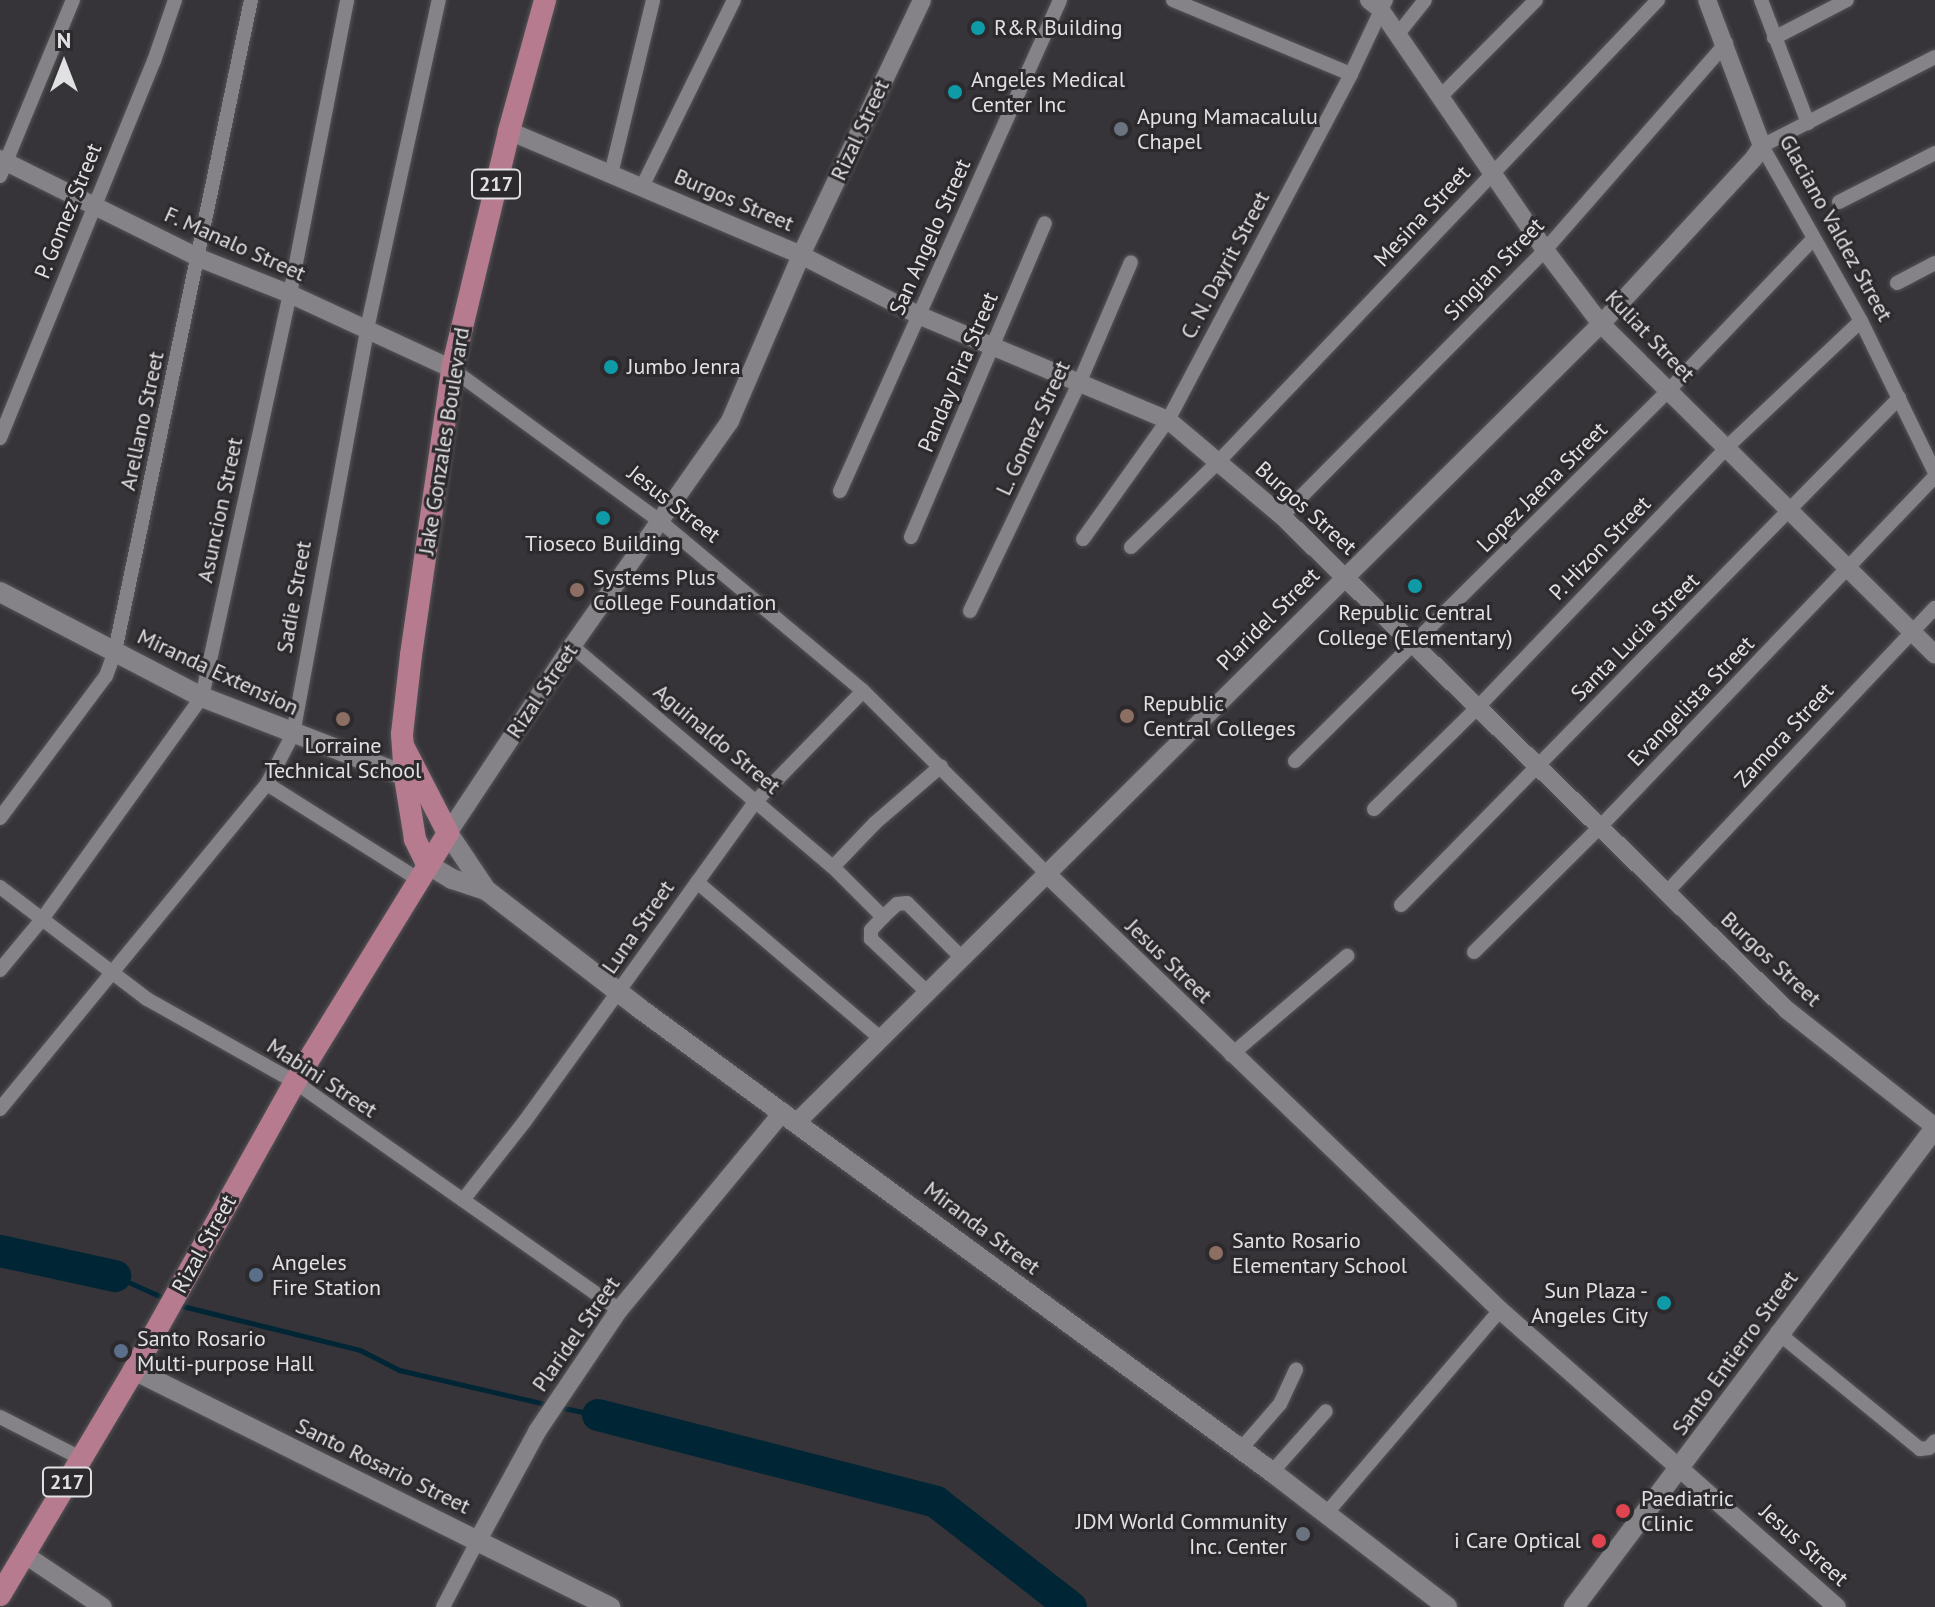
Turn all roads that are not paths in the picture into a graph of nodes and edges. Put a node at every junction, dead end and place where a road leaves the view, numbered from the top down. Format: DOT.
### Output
graph roads {
  1 [pos="73,0"];
  2 [pos="175,0"];
  3 [pos="251,0"];
  4 [pos="347,0"];
  5 [pos="439,0"];
  6 [pos="545,0"];
  7 [pos="653,0"];
  8 [pos="734,0"];
  9 [pos="922,0"];
  10 [pos="1060,0"];
  11 [pos="1173,0"];
  12 [pos="1425,0"];
  13 [pos="1536,0"];
  14 [pos="1658,0"];
  15 [pos="1707,0"];
  16 [pos="1761,0"];
  17 [pos="1847,0"];
  18 [pos="1378,3"];
  19 [pos="1398,34"];
  20 [pos="1774,38"];
  21 [pos="1726,43"];
  22 [pos="1935,57"];
  23 [pos="1351,74"];
  24 [pos="1441,96"];
  25 [pos="1808,123"];
  26 [pos="509,131"];
  27 [pos="1762,146"];
  28 [pos="1935,153"];
  29 [pos="2,166"];
  30 [pos="1491,173"];
  31 [pos="611,174"];
  32 [pos="642,187"];
  33 [pos="1839,202"];
  34 [pos="94,205"];
  35 [pos="1045,223"];
  36 [pos="1814,238"];
  37 [pos="1545,250"];
  38 [pos="801,255"];
  39 [pos="199,258"];
  40 [pos="1131,262"];
  41 [pos="1935,263"];
  42 [pos="1897,283"];
  43 [pos="290,294"];
  44 [pos="918,315"];
  45 [pos="1861,321"];
  46 [pos="1601,324"];
  47 [pos="367,329"];
  48 [pos="992,347"];
  49 [pos="452,369"];
  50 [pos="1080,381"];
  51 [pos="1668,391"];
  52 [pos="1899,398"];
  53 [pos="1168,420"];
  54 [pos="0,438"];
  55 [pos="1726,448"];
  56 [pos="1218,462"];
  57 [pos="1935,475"];
  58 [pos="840,491"];
  59 [pos="1791,510"];
  60 [pos="1282,516"];
  61 [pos="661,522"];
  62 [pos="911,537"];
  63 [pos="1083,539"];
  64 [pos="1131,547"];
  65 [pos="1849,569"];
  66 [pos="1345,576"];
  67 [pos="0,592"];
  68 [pos="1935,608"];
  69 [pos="970,611"];
  70 [pos="1912,631"];
  71 [pos="1415,645"];
  72 [pos="572,646"];
  73 [pos="115,651"];
  74 [pos="1935,654"];
  75 [pos="863,691"];
  76 [pos="202,697"];
  77 [pos="1479,706"];
  78 [pos="293,734"];
  79 [pos="1295,761"];
  80 [pos="941,766"];
  81 [pos="1538,768"];
  82 [pos="413,779"];
  83 [pos="267,784"];
  84 [pos="756,801"];
  85 [pos="1374,809"];
  86 [pos="0,818"];
  87 [pos="1599,828"];
  88 [pos="448,833"];
  89 [pos="833,867"];
  90 [pos="423,871"];
  91 [pos="1048,875"];
  92 [pos="697,882"];
  93 [pos="0,887"];
  94 [pos="486,890"];
  95 [pos="1666,893"];
  96 [pos="1401,905"];
  97 [pos="883,917"];
  98 [pos="43,918"];
  99 [pos="1474,952"];
  100 [pos="1347,956"];
  101 [pos="961,957"];
  102 [pos="0,970"];
  103 [pos="110,973"];
  104 [pos="619,991"];
  105 [pos="926,991"];
  106 [pos="880,1038"];
  107 [pos="1231,1055"];
  108 [pos="295,1082"];
  109 [pos="0,1109"];
  110 [pos="790,1117"];
  111 [pos="1935,1128"];
  112 [pos="463,1200"];
  113 [pos="619,1310"];
  114 [pos="1500,1310"];
  115 [pos="1777,1332"];
  116 [pos="1296,1369"];
  117 [pos="134,1370"];
  118 [pos="1326,1411"];
  119 [pos="0,1417"];
  120 [pos="1935,1441"];
  121 [pos="1240,1450"];
  122 [pos="82,1459"];
  123 [pos="1681,1468"];
  124 [pos="1272,1472"];
  125 [pos="1325,1515"];
  126 [pos="478,1540"];
  127 [pos="24,1554"];
  128 [pos="0,1595"];
  129 [pos="103,1607"];
  130 [pos="443,1607"];
  131 [pos="610,1607"];
  132 [pos="1447,1607"];
  133 [pos="1574,1607"];
  134 [pos="1837,1607"];
  1 -- 29 [label="street"];
  2 -- 34 [label="street, P. Gomez Street"];
  3 -- 39 [label="street, Arellano Street"];
  4 -- 43 [label="street, Asuncion Street"];
  5 -- 47 [label="street, Sadie Street"];
  6 -- 26 [label="main road, Jake Gonzales Boulevard / 217"];
  7 -- 31 [label="street"];
  8 -- 32 [label="street"];
  9 -- 38 [label="street, Rizal Street"];
  10 -- 44 [label="street, San Angelo Street"];
  11 -- 23 [label="street"];
  12 -- 19 [label="street"];
  13 -- 24 [label="street"];
  14 -- 30 [label="street, Mesina Street"];
  15 -- 21 [label="street, Glaciano Valdez Street"];
  16 -- 20 [label="street"];
  17 -- 20 [label="street"];
  18 -- 19 [label="street, Kuliat Street"];
  18 -- 23 [label="street, C. N. Dayrit Street"];
  19 -- 24 [label="street, Kuliat Street"];
  20 -- 25 [label="street"];
  21 -- 27 [label="street, Glaciano Valdez Street"];
  21 -- 37 [label="street, Singian Street"];
  22 -- 25 [label="street, Plaridel Street"];
  23 -- 53 [label="street, C. N. Dayrit Street"];
  24 -- 30 [label="street, Kuliat Street"];
  25 -- 27 [label="street, Plaridel Street"];
  26 -- 31 [label="street, Burgos Street"];
  26 -- 49 [label="main road, Jake Gonzales Boulevard / 217"];
  27 -- 36 [label="street, Glaciano Valdez Street"];
  27 -- 46 [label="street, Plaridel Street"];
  28 -- 33 [label="street"];
  29 -- 34 [label="street, F. Manalo Street"];
  30 -- 37 [label="street, Kuliat Street"];
  30 -- 56 [label="street, Mesina Street"];
  31 -- 32 [label="street, Burgos Street"];
  32 -- 38 [label="street, Burgos Street"];
  34 -- 39 [label="street, F. Manalo Street"];
  34 -- 54 [label="street, P. Gomez Street"];
  35 -- 48 [label="street, Panday Pira Street"];
  36 -- 45 [label="street, Glaciano Valdez Street"];
  36 -- 51 [label="street, Lopez Jaena Street"];
  37 -- 46 [label="street, Kuliat Street"];
  37 -- 60 [label="street, Singian Street"];
  38 -- 44 [label="street, Burgos Street"];
  38 -- 61 [label="street, Rizal Street"];
  39 -- 43 [label="street, F. Manalo Street"];
  39 -- 73 [label="street, Arellano Street"];
  40 -- 50 [label="street, L. Gomez Street"];
  41 -- 42 [label="street"];
  43 -- 47 [label="street, F. Manalo Street"];
  43 -- 76 [label="street, Asuncion Street"];
  44 -- 48 [label="street, Burgos Street"];
  44 -- 58 [label="street, San Angelo Street"];
  45 -- 52 [label="street, Glaciano Valdez Street"];
  45 -- 55 [label="street, P. Hizon Street"];
  46 -- 51 [label="street, Kuliat Street"];
  46 -- 66 [label="street, Plaridel Street"];
  47 -- 49 [label="street, F. Manalo Street"];
  47 -- 78 [label="street, Sadie Street"];
  48 -- 50 [label="street, Burgos Street"];
  48 -- 62 [label="street, Panday Pira Street"];
  49 -- 61 [label="street, Jesus Street"];
  49 -- 82 [label="main road, Jake Gonzales Boulevard / 217"];
  50 -- 53 [label="street, Burgos Street"];
  50 -- 69 [label="street, L. Gomez Street"];
  51 -- 55 [label="street, Kuliat Street"];
  51 -- 71 [label="street, Lopez Jaena Street"];
  52 -- 57 [label="street, Glaciano Valdez Street"];
  52 -- 59 [label="street, Santa Lucia Street"];
  53 -- 56 [label="street, Burgos Street"];
  53 -- 63 [label="street, C. N. Dayrit Street"];
  55 -- 59 [label="street, Kuliat Street"];
  55 -- 77 [label="street, P. Hizon Street"];
  56 -- 60 [label="street, Burgos Street"];
  56 -- 64 [label="street, Mesina Street"];
  57 -- 65 [label="street, Evangelista Street"];
  59 -- 65 [label="street, Kuliat Street"];
  59 -- 81 [label="street, Santa Lucia Street"];
  60 -- 66 [label="street, Burgos Street"];
  61 -- 72 [label="street, Rizal Street"];
  61 -- 75 [label="street, Jesus Street"];
  65 -- 70 [label="street, Kuliat Street"];
  65 -- 87 [label="street, Evangelista Street"];
  66 -- 71 [label="street, Burgos Street"];
  66 -- 91 [label="street, Plaridel Street"];
  67 -- 73 [label="main road, Miranda Extension"];
  68 -- 70 [label="street, Zamora Street"];
  70 -- 74 [label="street, Kuliat Street"];
  70 -- 95 [label="street, Zamora Street"];
  71 -- 77 [label="street, Burgos Street"];
  71 -- 79 [label="street, Lopez Jaena Street"];
  72 -- 84 [label="street, Aguinaldo Street"];
  72 -- 88 [label="street, Rizal Street"];
  73 -- 76 [label="main road, Miranda Extension"];
  73 -- 86 [label="street, Arellano Street"];
  75 -- 80 [label="street, Jesus Street"];
  75 -- 84 [label="street, Luna Street"];
  76 -- 78 [label="main road, Miranda Extension"];
  76 -- 98 [label="street, Asuncion Street"];
  77 -- 81 [label="street, Burgos Street"];
  77 -- 85 [label="street, P. Hizon Street"];
  78 -- 82 [label="main road, Miranda Extension"];
  78 -- 83 [label="street, Sadie Street"];
  80 -- 89 [label="street"];
  80 -- 91 [label="street, Jesus Street"];
  81 -- 87 [label="street, Burgos Street"];
  81 -- 96 [label="street, Santa Lucia Street"];
  82 -- 88 [label="main road, Jake Gonzales Boulevard / 217"];
  82 -- 90 [label="main road, Jake Gonzales Boulevard / 217"];
  83 -- 90 [label="street"];
  83 -- 103 [label="street, Sadie Street"];
  84 -- 89 [label="street, Aguinaldo Street"];
  84 -- 92 [label="street, Luna Street"];
  87 -- 95 [label="street, Burgos Street"];
  87 -- 99 [label="street, Evangelista Street"];
  88 -- 90 [label="main road, Rizal Street / 217"];
  88 -- 94 [label="main road, Miranda Street"];
  89 -- 97 [label="street, Aguinaldo Street"];
  90 -- 94 [label="main road, Miranda Street"];
  90 -- 108 [label="main road, Rizal Street / 217"];
  91 -- 101 [label="street, Plaridel Street"];
  91 -- 107 [label="street, Jesus Street"];
  92 -- 104 [label="street, Luna Street"];
  92 -- 106 [label="street"];
  93 -- 98 [label="street, Mabini Street"];
  94 -- 104 [label="main road, Miranda Street"];
  95 -- 111 [label="street, Burgos Street"];
  97 -- 101 [label="street"];
  97 -- 105 [label="street"];
  98 -- 102 [label="street, Asuncion Street"];
  98 -- 103 [label="street, Mabini Street"];
  100 -- 107 [label="street"];
  101 -- 105 [label="street, Plaridel Street"];
  103 -- 108 [label="street, Mabini Street"];
  103 -- 109 [label="street, Sadie Street"];
  104 -- 110 [label="main road, Miranda Street"];
  104 -- 112 [label="street, Luna Street"];
  105 -- 106 [label="street, Plaridel Street"];
  106 -- 110 [label="street, Plaridel Street"];
  107 -- 114 [label="street, Jesus Street"];
  108 -- 112 [label="street, Mabini Street"];
  108 -- 117 [label="main road, Rizal Street / 217"];
  110 -- 113 [label="street, Plaridel Street"];
  110 -- 121 [label="main road, Miranda Street"];
  111 -- 115 [label="main road, Santo Entierro Street"];
  112 -- 113 [label="street, Mabini Street"];
  113 -- 126 [label="street, Plaridel Street"];
  114 -- 123 [label="street, Jesus Street"];
  114 -- 125 [label="street"];
  115 -- 120 [label="street"];
  115 -- 123 [label="main road, Santo Entierro Street"];
  116 -- 121 [label="street"];
  117 -- 122 [label="main road, 217"];
  117 -- 126 [label="main road, Santo Rosario Street"];
  118 -- 124 [label="street"];
  119 -- 122 [label="street"];
  121 -- 124 [label="main road, Miranda Street"];
  122 -- 127 [label="main road, 217"];
  123 -- 133 [label="main road, Santo Entierro Street"];
  123 -- 134 [label="street, Jesus Street"];
  124 -- 125 [label="main road, Miranda Street"];
  125 -- 132 [label="main road, Miranda Street"];
  126 -- 130 [label="street, Plaridel Street"];
  126 -- 131 [label="main road, Santo Rosario Street"];
  127 -- 128 [label="main road, 217"];
  127 -- 129 [label="street"];
}
